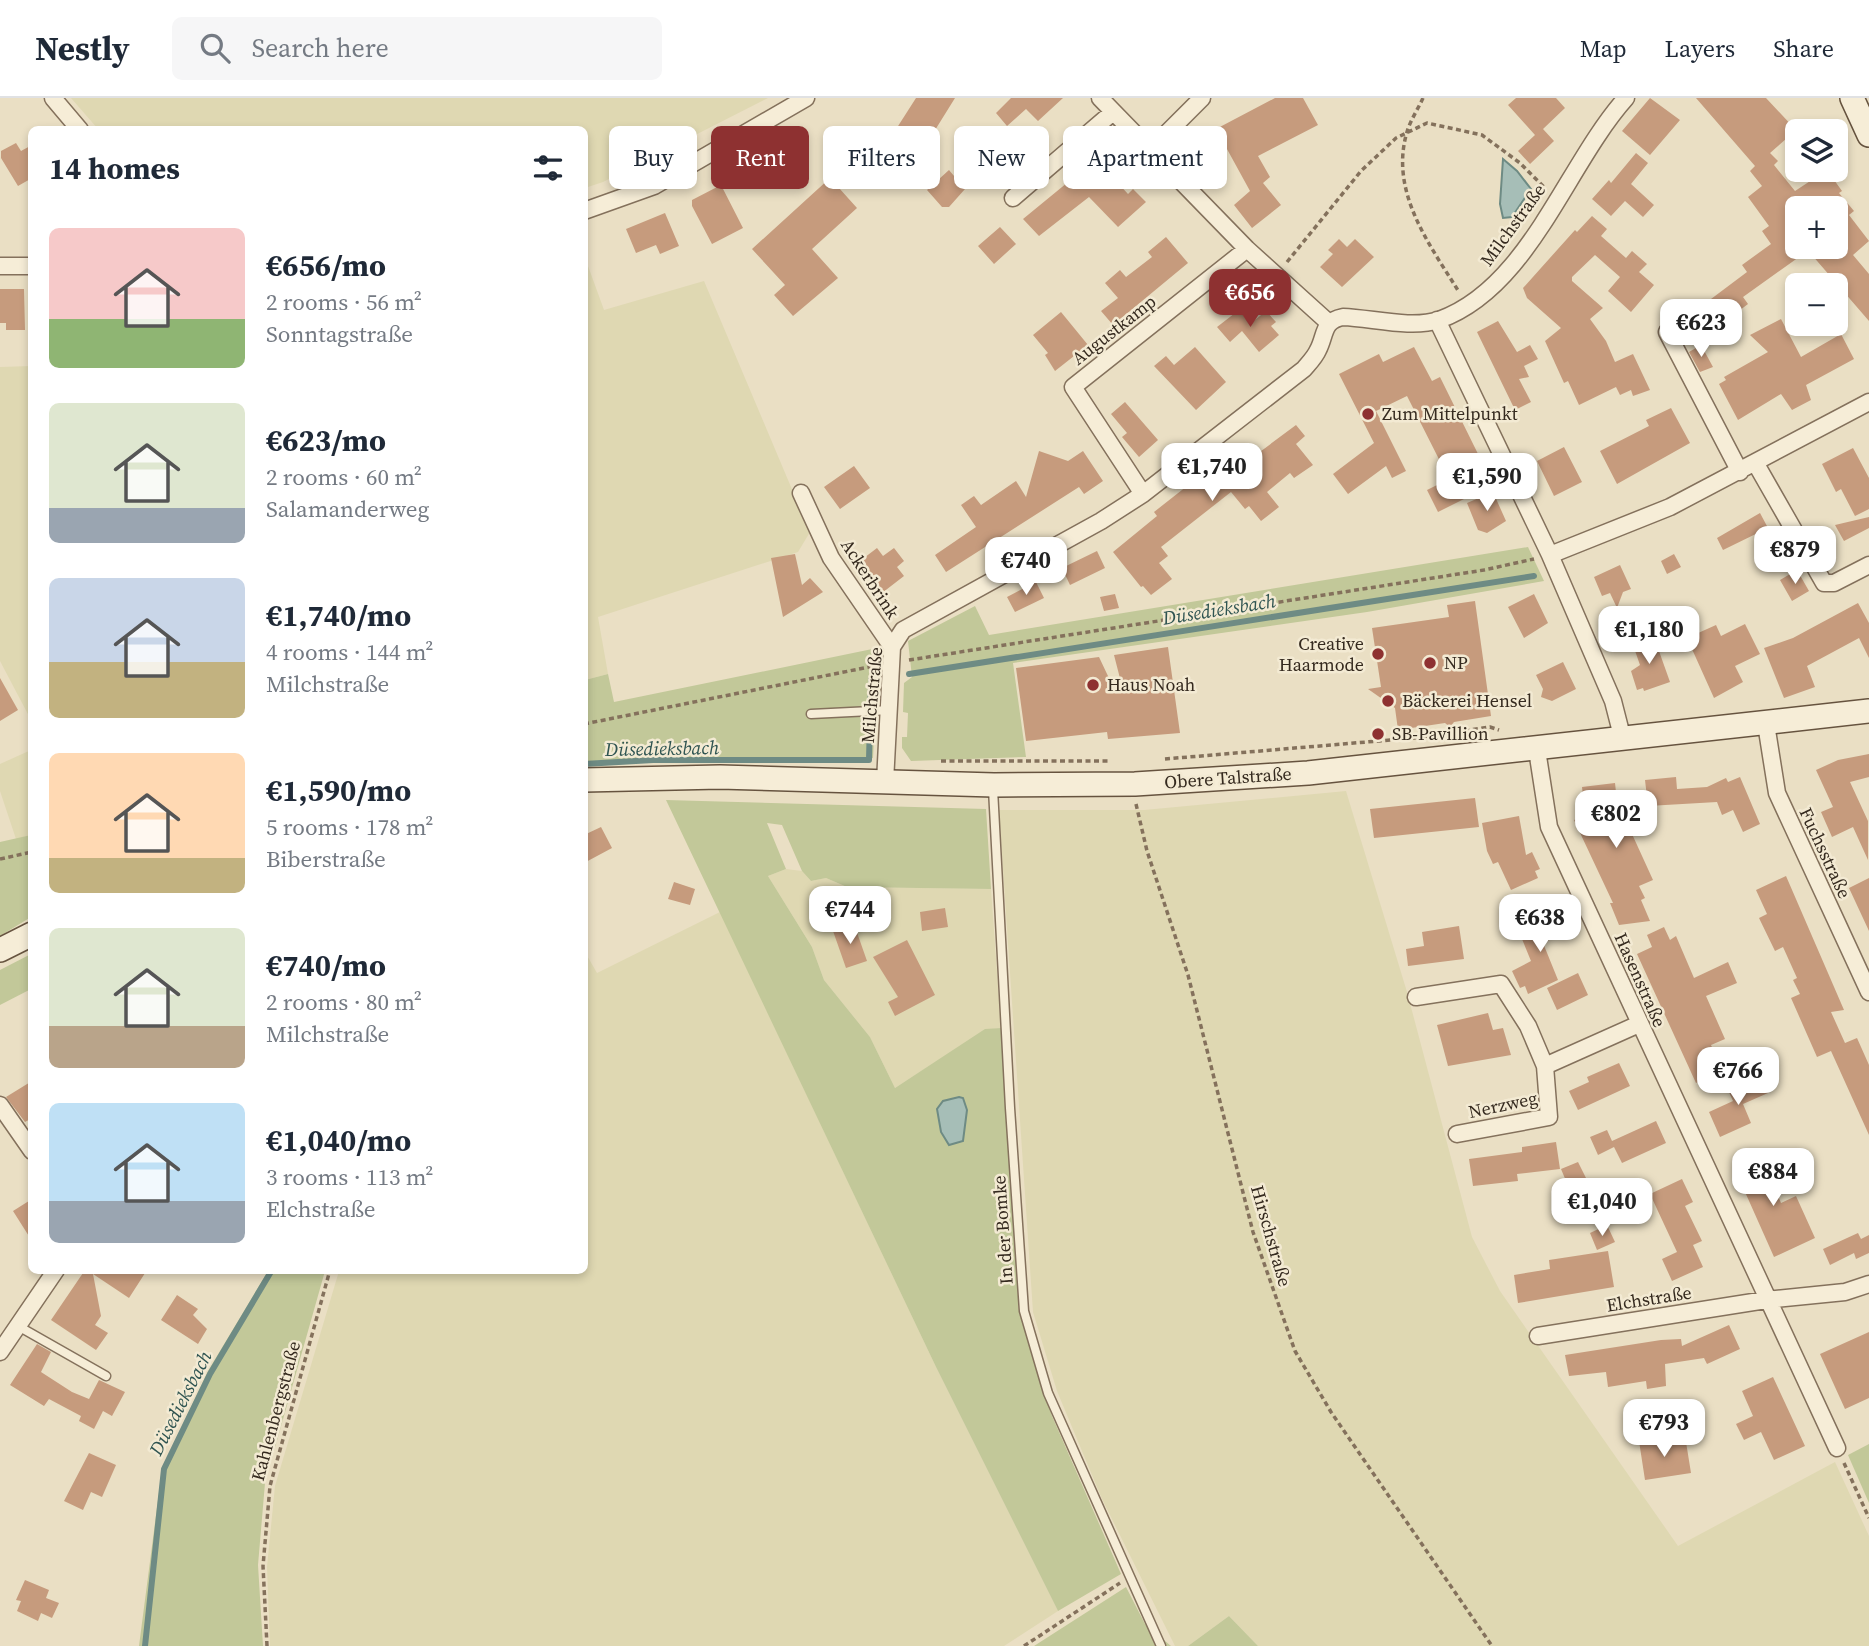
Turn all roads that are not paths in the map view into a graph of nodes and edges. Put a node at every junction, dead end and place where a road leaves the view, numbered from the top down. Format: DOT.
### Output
graph roads {
  1 [pos="53,98"];
  2 [pos="806,98"];
  3 [pos="1100,98"];
  4 [pos="1202,98"];
  5 [pos="1626,98"];
  6 [pos="1852,98"];
  7 [pos="1113,113"];
  8 [pos="77,126"];
  9 [pos="1125,126"];
  10 [pos="1174,126"];
  11 [pos="1869,135"];
  12 [pos="1187,189"];
  13 [pos="1013,198"];
  14 [pos="588,210"];
  15 [pos="1247,249"];
  16 [pos="28,266"];
  17 [pos="0,267"];
  18 [pos="1437,320"];
  19 [pos="1329,323"];
  20 [pos="1667,332"];
  21 [pos="1869,402"];
  22 [pos="1756,464"];
  23 [pos="1740,472"];
  24 [pos="801,494"];
  25 [pos="1143,494"];
  26 [pos="1550,555"];
  27 [pos="1869,565"];
  28 [pos="892,654"];
  29 [pos="891,710"];
  30 [pos="1869,711"];
  31 [pos="811,714"];
  32 [pos="1766,724"];
  33 [pos="1623,740"];
  34 [pos="1537,750"];
  35 [pos="588,780"];
  36 [pos="885,782"];
  37 [pos="993,785"];
  38 [pos="28,936"];
  39 [pos="0,950"];
  40 [pos="1869,992"];
  41 [pos="1416,997"];
  42 [pos="1639,1024"];
  43 [pos="1545,1066"];
  44 [pos="0,1105"];
  45 [pos="1457,1134"];
  46 [pos="28,1145"];
  47 [pos="53,1274"];
  48 [pos="1869,1284"];
  49 [pos="1766,1300"];
  50 [pos="18,1326"];
  51 [pos="1538,1336"];
  52 [pos="0,1352"];
  53 [pos="106,1376"];
  54 [pos="1837,1448"];
  55 [pos="1161,1646"];
  1 -- 8 [label="street"];
  2 -- 14 [label="street"];
  3 -- 7 [label="street"];
  4 -- 10 [label="street"];
  5 -- 18 [label="street, Milchstraße"];
  6 -- 11 [label="street"];
  7 -- 9 [label="street"];
  7 -- 13 [label="street"];
  12 -- 15 [label="street"];
  15 -- 19 [label="street"];
  15 -- 25 [label="street, Augustkamp"];
  16 -- 17 [label="street"];
  18 -- 19 [label="street, Milchstraße"];
  18 -- 26 [label="street"];
  19 -- 25 [label="street, Milchstraße"];
  20 -- 23 [label="street"];
  21 -- 22 [label="street"];
  22 -- 23 [label="street"];
  22 -- 27 [label="street"];
  23 -- 26 [label="street"];
  24 -- 28 [label="street, Ackerbrink"];
  25 -- 28 [label="street, Milchstraße"];
  26 -- 33 [label="street"];
  28 -- 29 [label="street, Milchstraße"];
  29 -- 31 [label="lane"];
  29 -- 36 [label="street, Milchstraße"];
  30 -- 32 [label="street, Obere Talstraße"];
  32 -- 33 [label="street, Obere Talstraße"];
  32 -- 40 [label="street, Fuchsstraße"];
  33 -- 34 [label="street, Obere Talstraße"];
  34 -- 37 [label="street, Obere Talstraße"];
  34 -- 42 [label="street, Hasenstraße"];
  35 -- 36 [label="street, Obere Talstraße"];
  36 -- 37 [label="street, Obere Talstraße"];
  37 -- 55 [label="lane, In der Bomke"];
  38 -- 39 [label="street"];
  41 -- 43 [label="street"];
  42 -- 43 [label="street"];
  42 -- 49 [label="street, Hasenstraße"];
  43 -- 45 [label="street, Nerzweg"];
  44 -- 46 [label="street"];
  47 -- 50 [label="street"];
  48 -- 49 [label="street, Elchstraße"];
  49 -- 51 [label="street, Elchstraße"];
  49 -- 54 [label="street, Hasenstraße"];
  50 -- 52 [label="street"];
  50 -- 53 [label="lane"];
}
